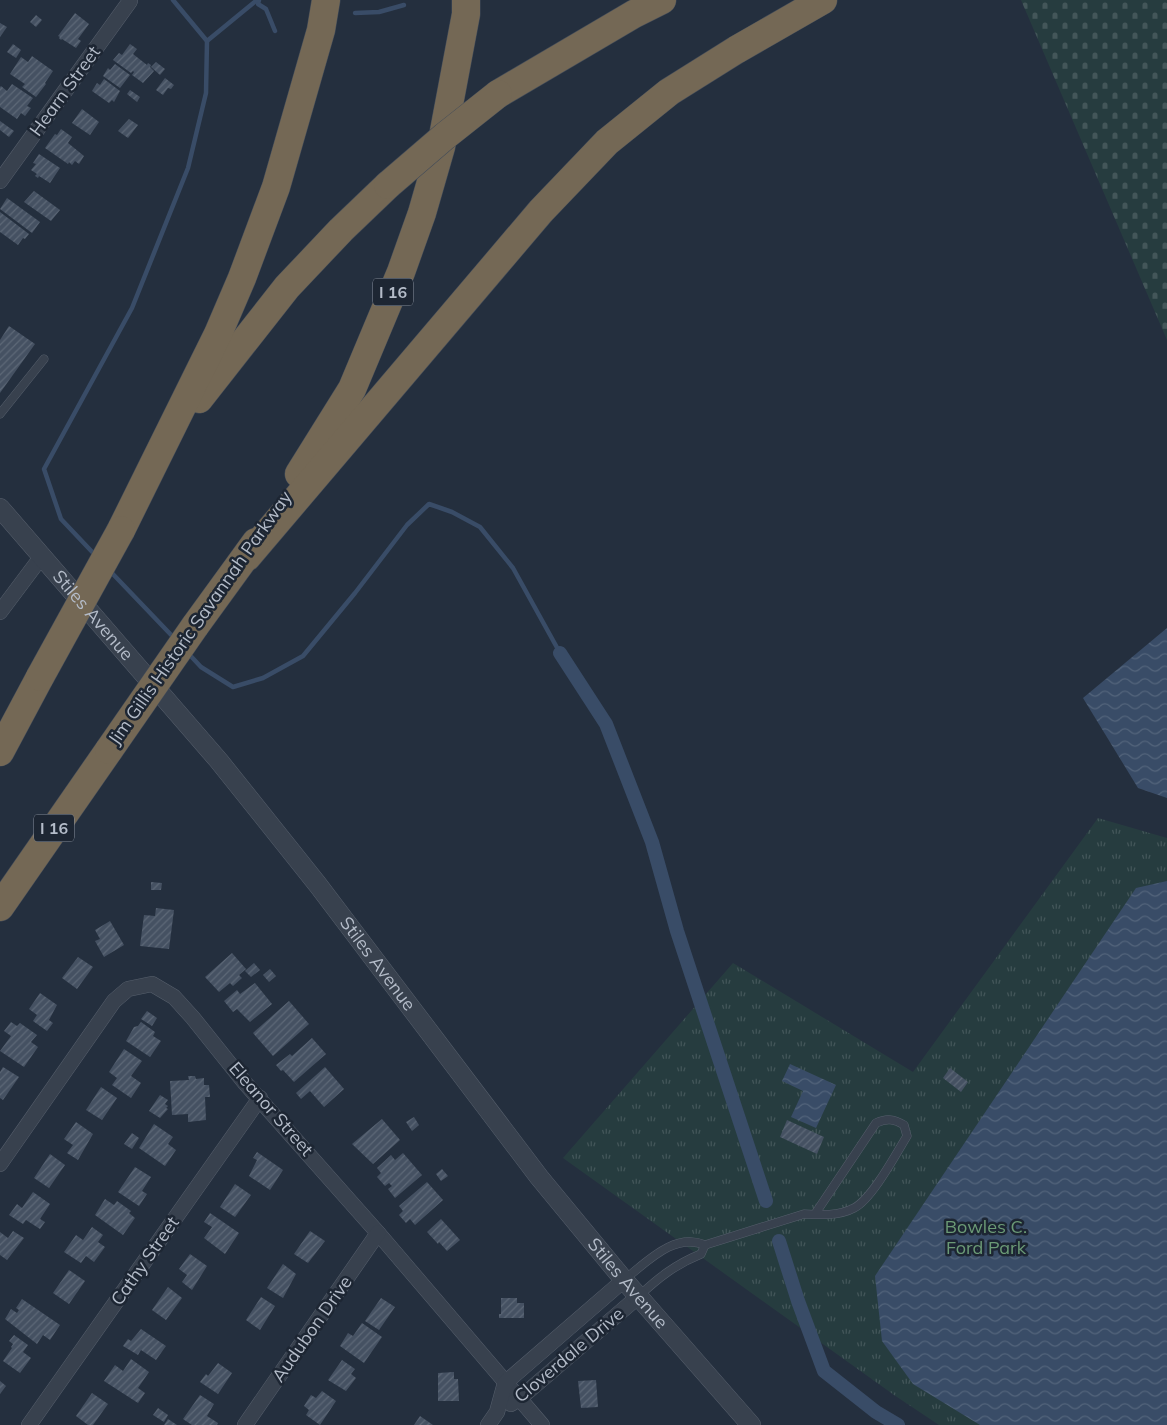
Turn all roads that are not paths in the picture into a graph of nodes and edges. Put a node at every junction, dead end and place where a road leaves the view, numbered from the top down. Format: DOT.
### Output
graph roads {
  1 [pos="326,0"];
  2 [pos="466,0"];
  3 [pos="662,0"];
  4 [pos="823,0"];
  5 [pos="130,1"];
  6 [pos="0,181"];
  7 [pos="44,359"];
  8 [pos="0,414"];
  9 [pos="167,440"];
  10 [pos="0,508"];
  11 [pos="42,556"];
  12 [pos="247,557"];
  13 [pos="0,612"];
  14 [pos="0,752"];
  15 [pos="0,907"];
  16 [pos="260,1098"];
  17 [pos="0,1164"];
  18 [pos="815,1214"];
  19 [pos="378,1233"];
  20 [pos="705,1245"];
  21 [pos="624,1280"];
  22 [pos="639,1296"];
  23 [pos="505,1383"];
  24 [pos="519,1399"];
  25 [pos="497,1412"];
  26 [pos="29,1425"];
  27 [pos="246,1425"];
  28 [pos="488,1425"];
  29 [pos="542,1425"];
  30 [pos="751,1425"];
  1 -- 9 [label="highway"];
  2 -- 12 [label="highway, Jim Gillis Historic Savannah Parkway / I 16"];
  3 -- 9 [label="highway, bridge"];
  4 -- 12 [label="highway"];
  5 -- 6 [label="street, Hearn Street"];
  7 -- 8 [label="lane"];
  9 -- 14 [label="highway, bridge"];
  10 -- 11 [label="street, Stiles Avenue"];
  11 -- 13 [label="street"];
  11 -- 21 [label="street, Stiles Avenue"];
  12 -- 15 [label="highway, Jim Gillis Historic Savannah Parkway / I 16, bridge"];
  16 -- 17 [label="street, Eleanor Street"];
  16 -- 19 [label="street, Eleanor Street"];
  16 -- 26 [label="street, Cathy Street"];
  18 -- 18 [label="lane"];
  18 -- 20 [label="lane"];
  19 -- 23 [label="street, Eleanor Street"];
  19 -- 27 [label="street, Audubon Drive"];
  20 -- 21 [label="lane"];
  20 -- 22 [label="lane"];
  21 -- 22 [label="street, Stiles Avenue"];
  21 -- 23 [label="street, Cloverdale Drive"];
  22 -- 24 [label="street, Cloverdale Drive"];
  22 -- 30 [label="street, Stiles Avenue"];
  23 -- 24 [label="street, Eleanor Street"];
  23 -- 25 [label="street, Cloverdale Drive"];
  24 -- 25 [label="street, Cloverdale Drive"];
  24 -- 29 [label="street, Eleanor Street"];
  25 -- 28 [label="street, Cloverdale Drive"];
}
